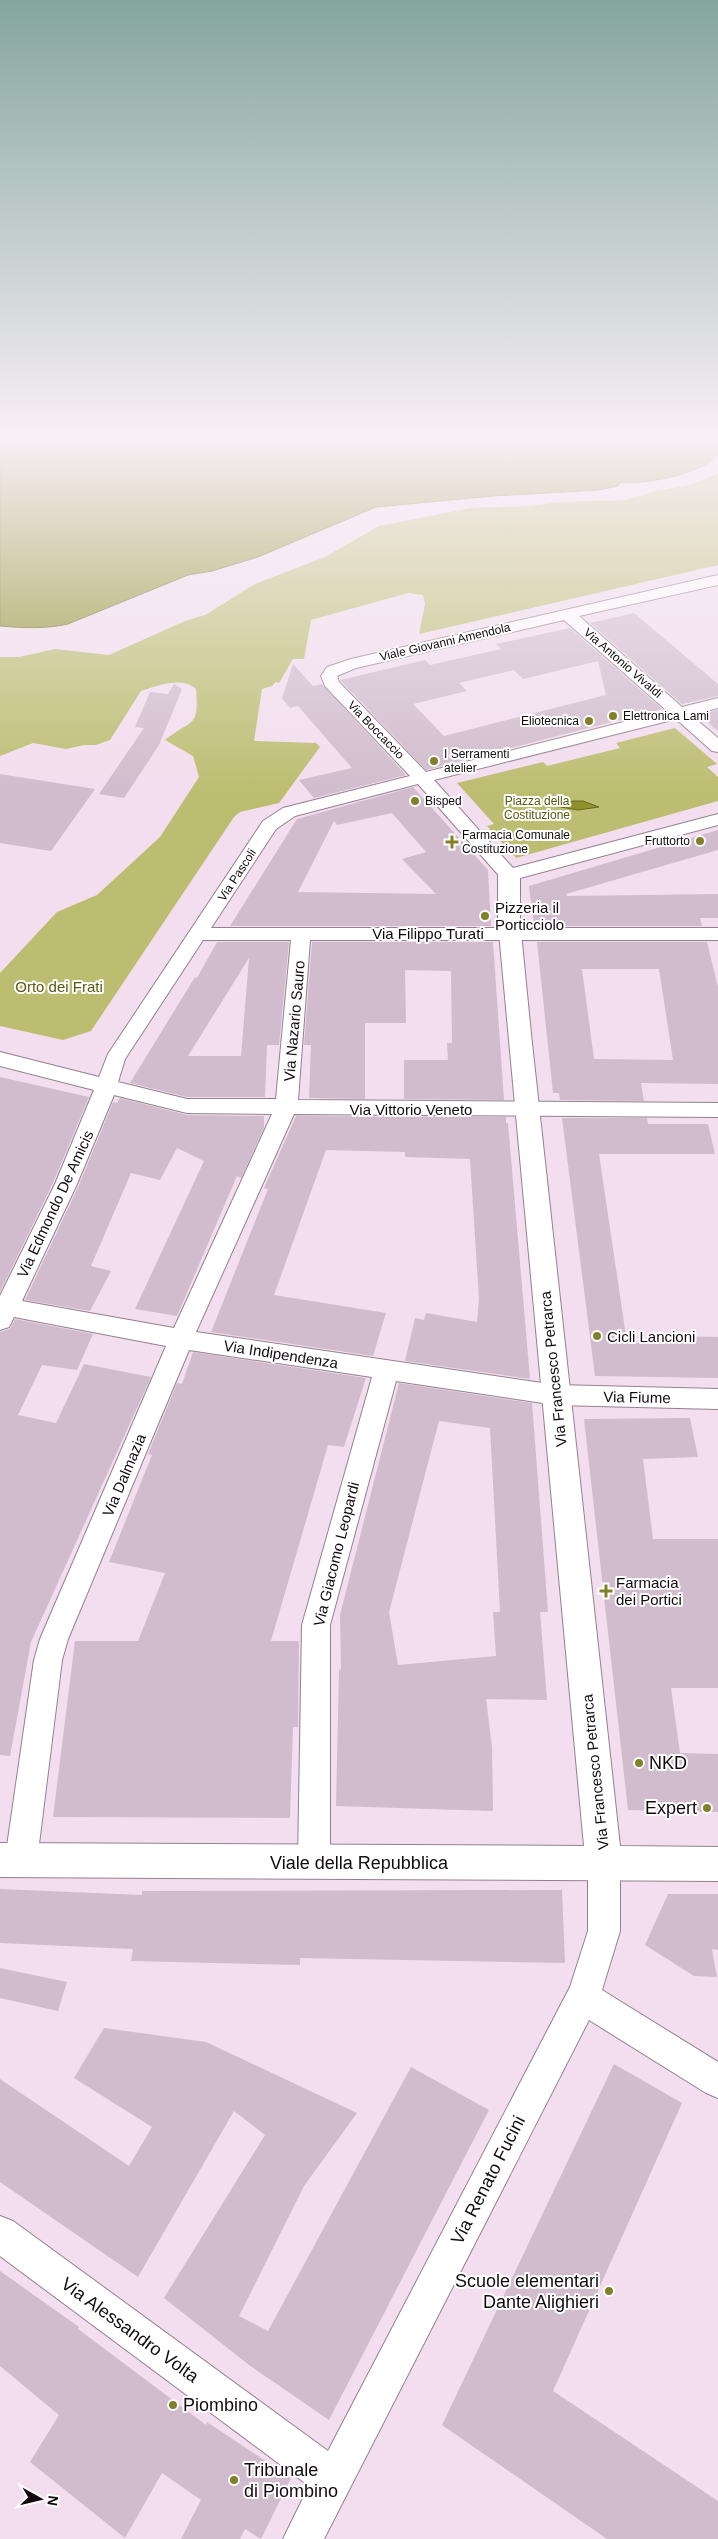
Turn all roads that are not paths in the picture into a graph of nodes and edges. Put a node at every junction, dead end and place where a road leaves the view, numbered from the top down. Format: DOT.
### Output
graph roads {
  1 [pos="718,580"];
  2 [pos="567,614"];
  3 [pos="331,683"];
  4 [pos="718,703"];
  5 [pos="680,712"];
  6 [pos="718,747"];
  7 [pos="422,778"];
  8 [pos="718,819"];
  9 [pos="509,875"];
  10 [pos="510,933"];
  11 [pos="199,934"];
  12 [pos="301,934"];
  13 [pos="718,934"];
  14 [pos="115,1059"];
  15 [pos="1,1061"];
  16 [pos="73,1078"];
  17 [pos="106,1086"];
  18 [pos="286,1108"];
  19 [pos="527,1109"];
  20 [pos="718,1110"];
  21 [pos="3,1314"];
  22 [pos="182,1339"];
  23 [pos="386,1370"];
  24 [pos="556,1395"];
  25 [pos="718,1399"];
  26 [pos="11,1860"];
  27 [pos="314,1863"];
  28 [pos="604,1863"];
  29 [pos="718,1864"];
  30 [pos="583,1997"];
  31 [pos="718,2080"];
  32 [pos="0,2234"];
  33 [pos="333,2479"];
  34 [pos="303,2539"];
  1 -- 2 [label="street, Viale Giovanni Amendola"];
  2 -- 3 [label="street, Viale Giovanni Amendola"];
  2 -- 5 [label="street, Via Antonio Vivaldi"];
  3 -- 7 [label="street, Via Boccaccio"];
  4 -- 5 [label="street"];
  5 -- 6 [label="street"];
  5 -- 7 [label="street"];
  7 -- 9 [label="street"];
  7 -- 11 [label="street, Via Pascoli"];
  8 -- 9 [label="street"];
  9 -- 10 [label="street, Via Francesco Petrarca"];
  10 -- 12 [label="street, Via Filippo Turati"];
  10 -- 13 [label="street, Via Filippo Turati"];
  10 -- 19 [label="street, Via Francesco Petrarca"];
  11 -- 12 [label="street, Via Filippo Turati"];
  11 -- 14 [label="street, Via Pascoli"];
  12 -- 18 [label="street, Via Nazario Sauro"];
  14 -- 16 [label="street"];
  14 -- 17 [label="street, Via Pascoli"];
  15 -- 16 [label="street, Via Vittorio Veneto"];
  16 -- 17 [label="street, Via Vittorio Veneto"];
  17 -- 18 [label="street, Via Vittorio Veneto"];
  17 -- 21 [label="street, Via Edmondo De Amicis"];
  18 -- 19 [label="street, Via Vittorio Veneto"];
  18 -- 22 [label="street, Via Dalmazia"];
  19 -- 20 [label="street, Via Vittorio Veneto"];
  19 -- 24 [label="street, Via Francesco Petrarca"];
  21 -- 22 [label="street, Via Indipendenza"];
  22 -- 23 [label="street, Via Indipendenza"];
  22 -- 26 [label="street, Via Dalmazia"];
  23 -- 24 [label="street, Via Indipendenza"];
  23 -- 27 [label="street, Via Giacomo Leopardi"];
  24 -- 25 [label="street, Via Fiume"];
  24 -- 28 [label="street, Via Francesco Petrarca"];
  26 -- 27 [label="street, Viale della Repubblica"];
  27 -- 28 [label="street, Viale della Repubblica"];
  28 -- 29 [label="street, Viale della Repubblica"];
  28 -- 30 [label="street, Via Renato Fucini"];
  30 -- 31 [label="street"];
  30 -- 33 [label="street, Via Renato Fucini"];
  32 -- 33 [label="street, Via Alessandro Volta"];
  33 -- 34 [label="street, Via Renato Fucini"];
}
